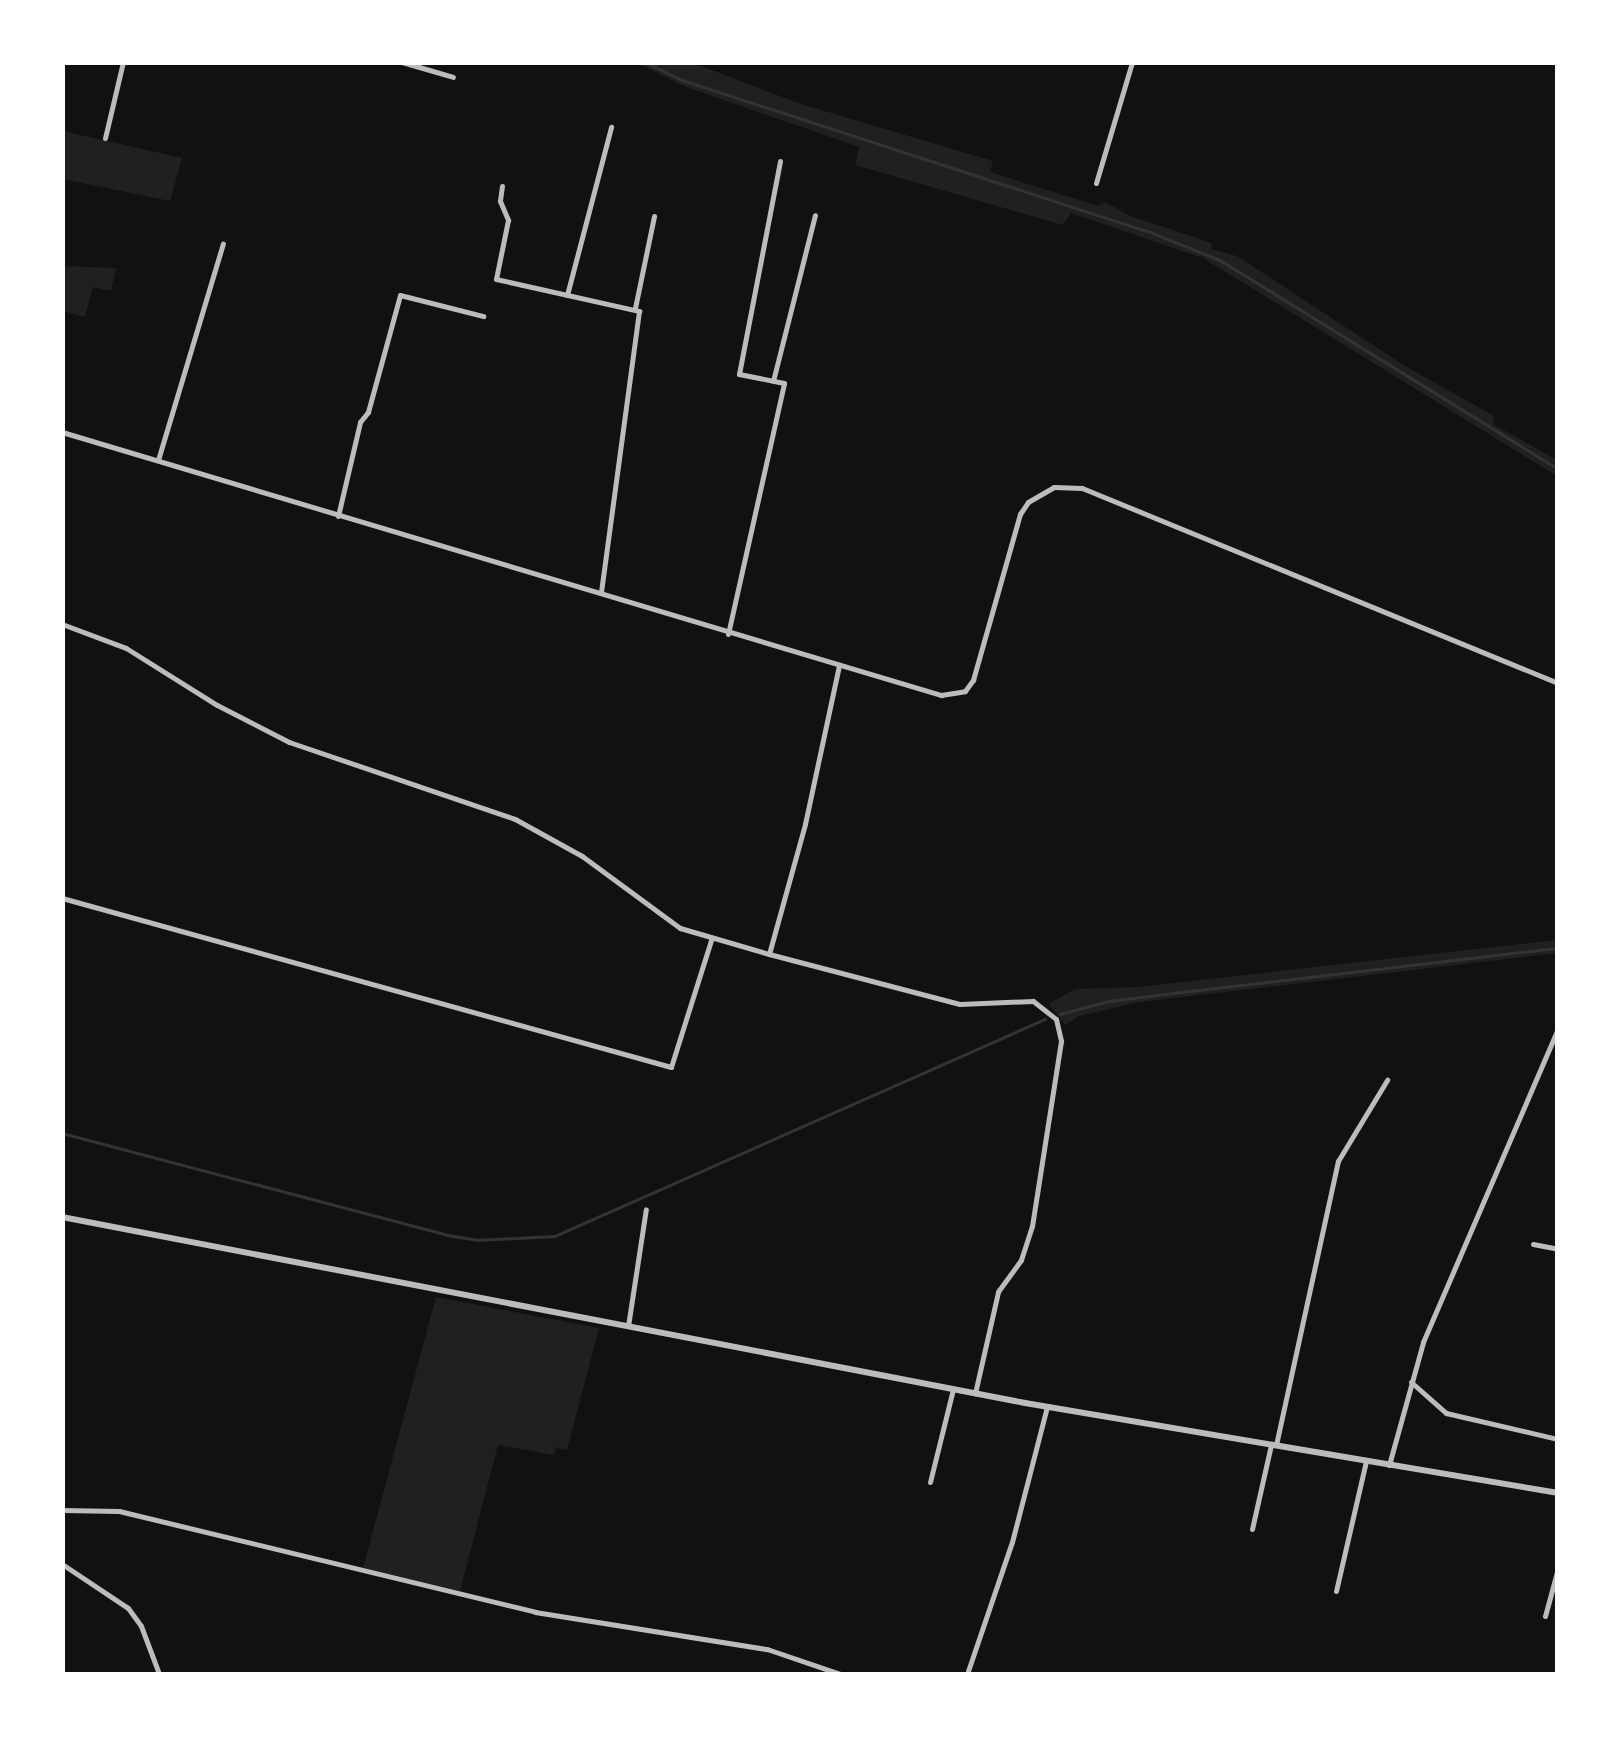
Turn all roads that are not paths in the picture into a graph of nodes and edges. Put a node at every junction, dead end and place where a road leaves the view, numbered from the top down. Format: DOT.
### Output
graph roads {
  1 [pos="123,62"];
  2 [pos="402,62"];
  3 [pos="1132,62"];
  4 [pos="453,77"];
  5 [pos="611,127"];
  6 [pos="106,138"];
  7 [pos="780,161"];
  8 [pos="1096,183"];
  9 [pos="502,186"];
  10 [pos="654,216"];
  11 [pos="814,216"];
  12 [pos="222,244"];
  13 [pos="567,295"];
  14 [pos="635,308"];
  15 [pos="483,316"];
  16 [pos="773,381"];
  17 [pos="62,432"];
  18 [pos="158,460"];
  19 [pos="338,516"];
  20 [pos="601,592"];
  21 [pos="62,624"];
  22 [pos="728,634"];
  23 [pos="839,664"];
  24 [pos="1558,683"];
  25 [pos="62,898"];
  26 [pos="712,940"];
  27 [pos="769,954"];
  28 [pos="1558,1029"];
  29 [pos="1387,1080"];
  30 [pos="646,1208"];
  31 [pos="62,1218"];
  32 [pos="1533,1244"];
  33 [pos="1558,1249"];
  34 [pos="628,1326"];
  35 [pos="1411,1382"];
  36 [pos="953,1389"];
  37 [pos="975,1394"];
  38 [pos="1047,1407"];
  39 [pos="1558,1439"];
  40 [pos="1274,1445"];
  41 [pos="1366,1460"];
  42 [pos="1389,1464"];
  43 [pos="930,1482"];
  44 [pos="1558,1493"];
  45 [pos="62,1510"];
  46 [pos="1252,1529"];
  47 [pos="62,1564"];
  48 [pos="1558,1568"];
  49 [pos="1336,1591"];
  50 [pos="1545,1616"];
  51 [pos="159,1674"];
  52 [pos="840,1674"];
  53 [pos="967,1674"];
  1 -- 6 [label="street"];
  2 -- 4 [label="street"];
  3 -- 8 [label="street"];
  5 -- 13 [label="street"];
  7 -- 16 [label="street"];
  9 -- 13 [label="street"];
  10 -- 14 [label="street"];
  11 -- 16 [label="street"];
  12 -- 18 [label="street"];
  13 -- 14 [label="street"];
  14 -- 20 [label="street"];
  15 -- 19 [label="street"];
  16 -- 22 [label="street"];
  17 -- 18 [label="street"];
  18 -- 19 [label="street"];
  19 -- 20 [label="street"];
  20 -- 22 [label="street"];
  21 -- 26 [label="street"];
  22 -- 23 [label="street"];
  23 -- 24 [label="street"];
  23 -- 27 [label="street"];
  25 -- 26 [label="street"];
  26 -- 27 [label="street"];
  27 -- 37 [label="street"];
  28 -- 35 [label="street"];
  29 -- 40 [label="street"];
  30 -- 34 [label="street"];
  31 -- 34 [label="street"];
  32 -- 33 [label="street"];
  34 -- 36 [label="street"];
  35 -- 39 [label="street"];
  35 -- 42 [label="street"];
  36 -- 37 [label="street"];
  36 -- 43 [label="street"];
  37 -- 38 [label="street"];
  38 -- 40 [label="street"];
  38 -- 53 [label="street"];
  40 -- 41 [label="street"];
  40 -- 46 [label="street"];
  41 -- 42 [label="street"];
  41 -- 49 [label="street"];
  42 -- 44 [label="street"];
  45 -- 52 [label="street"];
  47 -- 51 [label="street"];
  48 -- 50 [label="street"];
}
